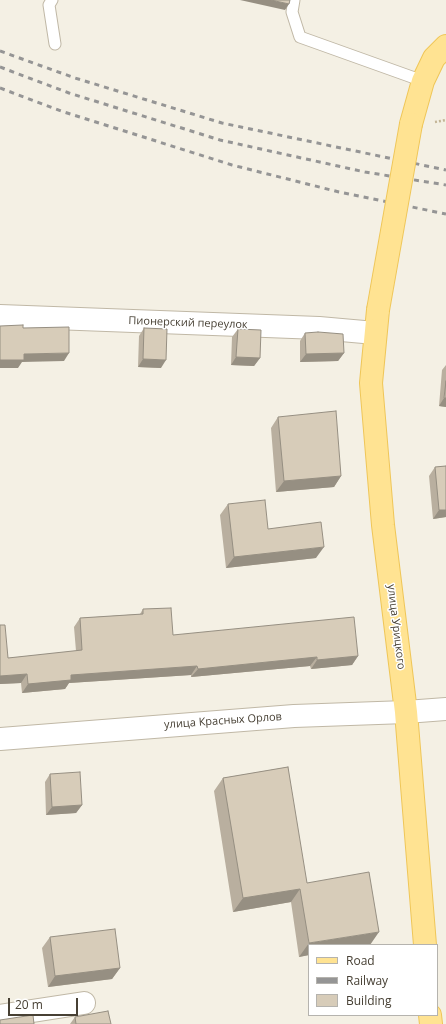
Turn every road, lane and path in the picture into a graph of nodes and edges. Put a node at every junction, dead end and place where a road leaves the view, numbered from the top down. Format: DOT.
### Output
graph roads {
  1 [pos="52,0"];
  2 [pos="294,0"];
  3 [pos="55,44"];
  4 [pos="446,46"];
  5 [pos="423,81"];
  6 [pos="0,316"];
  7 [pos="376,333"];
  8 [pos="446,710"];
  9 [pos="406,712"];
  10 [pos="0,739"];
  11 [pos="425,944"];
  12 [pos="84,1003"];
  13 [pos="0,1016"];
  1 -- 3 [label="lane"];
  2 -- 5 [label="lane"];
  4 -- 5 [label="main road"];
  5 -- 7 [label="main road, улица Урицкого, bridge"];
  6 -- 7 [label="street, Пионерский переулок"];
  7 -- 9 [label="main road, улица Урицкого"];
  8 -- 9 [label="street, улица Красных Орлов"];
  9 -- 10 [label="street, улица Красных Орлов"];
  9 -- 11 [label="main road, улица Урицкого"];
  12 -- 13 [label="street"];
}
